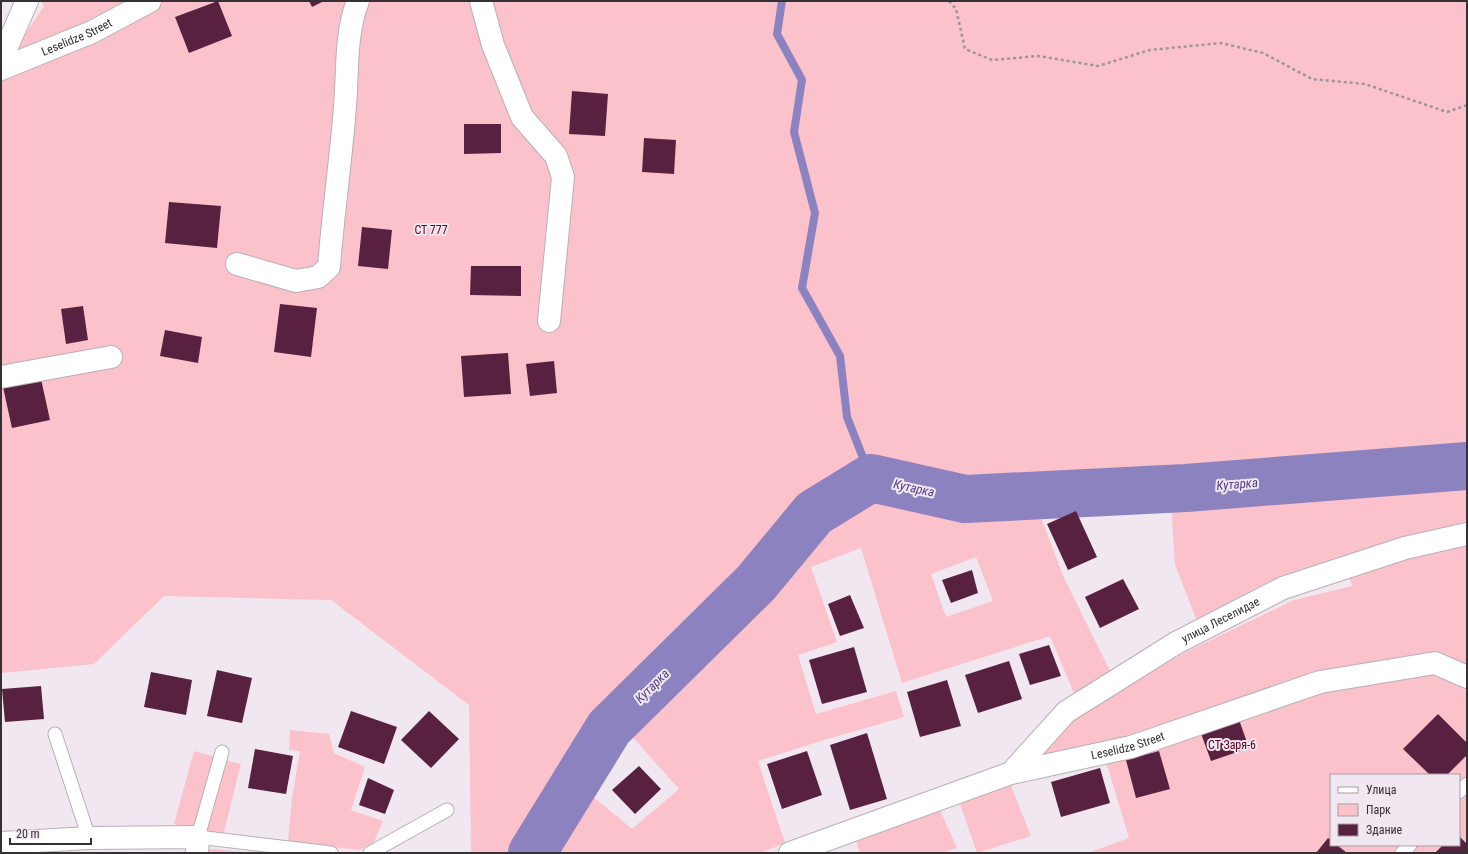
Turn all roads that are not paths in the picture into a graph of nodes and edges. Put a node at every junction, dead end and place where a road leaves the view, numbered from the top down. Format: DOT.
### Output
graph roads {
  1 [pos="27,1"];
  2 [pos="150,1"];
  3 [pos="358,1"];
  4 [pos="481,1"];
  5 [pos="1,60"];
  6 [pos="1,69"];
  7 [pos="236,264"];
  8 [pos="549,321"];
  9 [pos="111,357"];
  10 [pos="1,377"];
  11 [pos="1467,534"];
  12 [pos="1467,677"];
  13 [pos="55,734"];
  14 [pos="222,752"];
  15 [pos="1011,773"];
  16 [pos="447,810"];
  17 [pos="89,838"];
  18 [pos="1,843"];
  19 [pos="197,845"];
  20 [pos="331,853"];
  21 [pos="370,853"];
  22 [pos="790,853"];
  1 -- 5 [label="street"];
  2 -- 6 [label="street, Leselidze Street"];
  3 -- 7 [label="street"];
  4 -- 8 [label="street"];
  9 -- 10 [label="street"];
  11 -- 15 [label="street, улица Леселидзе"];
  12 -- 15 [label="street, Leselidze Street"];
  13 -- 17 [label="lane"];
  14 -- 19 [label="lane"];
  15 -- 22 [label="street, Leselidze Street"];
  16 -- 21 [label="lane"];
  17 -- 18 [label="street"];
  17 -- 19 [label="street"];
  19 -- 20 [label="lane"];
}
